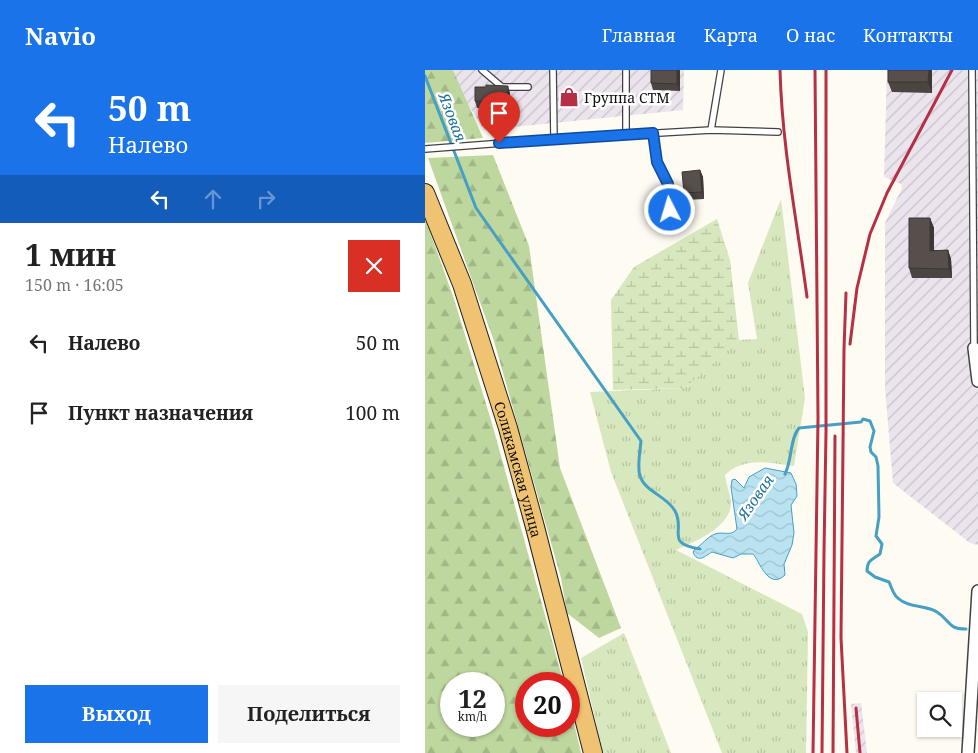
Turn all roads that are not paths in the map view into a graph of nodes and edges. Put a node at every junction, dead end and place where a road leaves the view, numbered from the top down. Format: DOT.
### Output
graph roads {
  1 [pos="482,70"];
  2 [pos="553,70"];
  3 [pos="626,70"];
  4 [pos="721,70"];
  5 [pos="972,70"];
  6 [pos="528,88"];
  7 [pos="711,130"];
  8 [pos="778,132"];
  9 [pos="653,133"];
  10 [pos="626,135"];
  11 [pos="554,138"];
  12 [pos="425,149"];
  13 [pos="425,193"];
  14 [pos="662,227"];
  15 [pos="975,348"];
  16 [pos="978,381"];
  17 [pos="978,591"];
  18 [pos="593,753"];
  19 [pos="968,753"];
  1 -- 6 [label="lane"];
  2 -- 11 [label="lane"];
  3 -- 10 [label="lane"];
  4 -- 7 [label="lane"];
  5 -- 15 [label="lane"];
  7 -- 8 [label="lane"];
  7 -- 9 [label="lane"];
  9 -- 10 [label="lane"];
  9 -- 14 [label="lane"];
  10 -- 11 [label="lane"];
  11 -- 12 [label="lane"];
  13 -- 18 [label="main road, Соликамская улица"];
  15 -- 16 [label="street"];
  17 -- 19 [label="street"];
}
